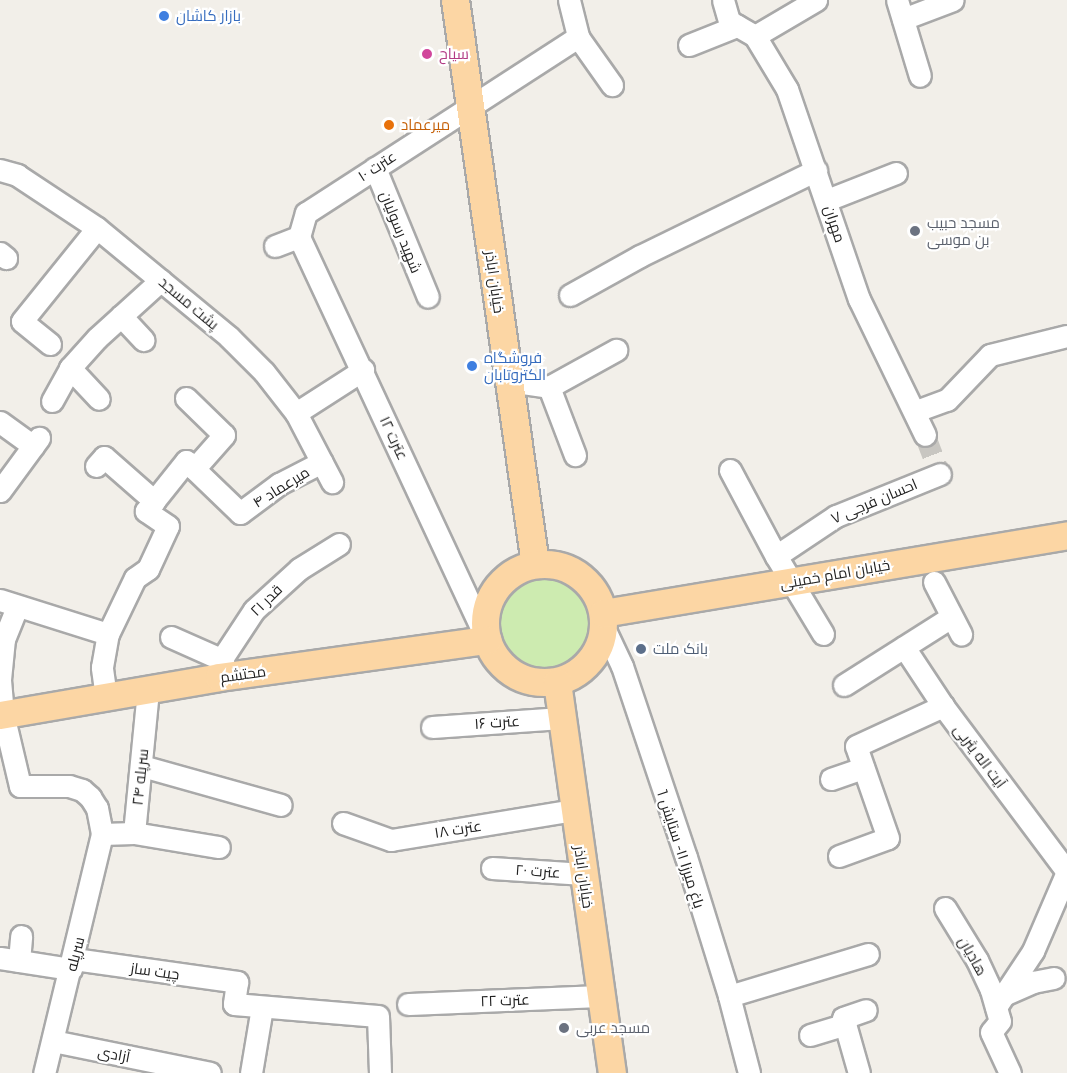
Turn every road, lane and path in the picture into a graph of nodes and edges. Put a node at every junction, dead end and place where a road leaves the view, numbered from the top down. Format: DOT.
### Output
graph roads {
  1 [pos="455,0"];
  2 [pos="569,0"];
  3 [pos="723,0"];
  4 [pos="816,0"];
  5 [pos="953,0"];
  6 [pos="932,4"];
  7 [pos="900,10"];
  8 [pos="746,31"];
  9 [pos="578,37"];
  10 [pos="689,45"];
  11 [pos="920,76"];
  12 [pos="612,85"];
  13 [pos="470,107"];
  14 [pos="375,168"];
  15 [pos="0,170"];
  16 [pos="816,170"];
  17 [pos="896,173"];
  18 [pos="827,200"];
  19 [pos="97,228"];
  20 [pos="299,237"];
  21 [pos="275,246"];
  22 [pos="161,280"];
  23 [pos="570,295"];
  24 [pos="428,297"];
  25 [pos="121,316"];
  26 [pos="1067,336"];
  27 [pos="143,340"];
  28 [pos="50,344"];
  29 [pos="616,350"];
  30 [pos="70,368"];
  31 [pos="363,370"];
  32 [pos="509,381"];
  33 [pos="549,387"];
  34 [pos="186,398"];
  35 [pos="99,399"];
  36 [pos="52,401"];
  37 [pos="916,411"];
  38 [pos="296,413"];
  39 [pos="0,422"];
  40 [pos="925,435"];
  41 [pos="575,455"];
  42 [pos="322,462"];
  43 [pos="96,466"];
  44 [pos="194,469"];
  45 [pos="730,470"];
  46 [pos="940,474"];
  47 [pos="332,482"];
  48 [pos="0,491"];
  49 [pos="154,501"];
  50 [pos="1067,535"];
  51 [pos="339,544"];
  52 [pos="776,556"];
  53 [pos="535,564"];
  54 [pos="792,581"];
  55 [pos="934,582"];
  56 [pos="9,603"];
  57 [pos="604,621"];
  58 [pos="108,634"];
  59 [pos="823,634"];
  60 [pos="171,637"];
  61 [pos="2,638"];
  62 [pos="487,640"];
  63 [pos="904,647"];
  64 [pos="221,669"];
  65 [pos="557,682"];
  66 [pos="844,685"];
  67 [pos="148,689"];
  68 [pos="106,697"];
  69 [pos="943,706"];
  70 [pos="1,715"];
  71 [pos="562,718"];
  72 [pos="432,727"];
  73 [pos="142,766"];
  74 [pos="862,768"];
  75 [pos="831,779"];
  76 [pos="281,805"];
  77 [pos="575,810"];
  78 [pos="343,823"];
  79 [pos="134,833"];
  80 [pos="102,834"];
  81 [pos="219,847"];
  82 [pos="839,856"];
  83 [pos="1064,859"];
  84 [pos="492,868"];
  85 [pos="584,874"];
  86 [pos="945,908"];
  87 [pos="21,936"];
  88 [pos="868,954"];
  89 [pos="10,960"];
  90 [pos="72,964"];
  91 [pos="1054,978"];
  92 [pos="601,996"];
  93 [pos="729,996"];
  94 [pos="1001,1001"];
  95 [pos="408,1004"];
  96 [pos="262,1007"];
  97 [pos="866,1010"];
  98 [pos="844,1024"];
  99 [pos="810,1035"];
  100 [pos="53,1041"];
  101 [pos="45,1073"];
  102 [pos="210,1073"];
  103 [pos="251,1073"];
  104 [pos="380,1073"];
  105 [pos="612,1073"];
  106 [pos="749,1073"];
  107 [pos="859,1073"];
  108 [pos="1010,1073"];
  1 -- 13 [label="main road, خیابان اباذر"];
  2 -- 9 [label="street"];
  3 -- 8 [label="street, مهران"];
  4 -- 8 [label="street"];
  5 -- 6 [label="street"];
  6 -- 7 [label="street"];
  7 -- 11 [label="street"];
  8 -- 10 [label="street"];
  8 -- 16 [label="street, مهران"];
  9 -- 12 [label="street"];
  9 -- 13 [label="street, عترت ۱۰"];
  13 -- 14 [label="street, عترت ۱۰"];
  13 -- 32 [label="main road, خیابان اباذر"];
  14 -- 20 [label="street, عترت ۱۰"];
  14 -- 24 [label="street, شهید رسولیان"];
  15 -- 19 [label="street, پشت مسجد"];
  16 -- 18 [label="street, مهران"];
  16 -- 23 [label="street"];
  17 -- 18 [label="street"];
  18 -- 37 [label="street, مهران"];
  19 -- 22 [label="street, پشت مسجد"];
  19 -- 28 [label="street"];
  20 -- 21 [label="street"];
  20 -- 31 [label="street, عترت ۱۲"];
  22 -- 25 [label="street"];
  22 -- 38 [label="street, پشت مسجد"];
  25 -- 27 [label="street"];
  25 -- 30 [label="street"];
  26 -- 37 [label="street"];
  29 -- 33 [label="street"];
  30 -- 35 [label="street"];
  30 -- 36 [label="street"];
  31 -- 38 [label="street"];
  31 -- 62 [label="street, عترت ۱۲"];
  32 -- 33 [label="street"];
  32 -- 53 [label="main road, خیابان اباذر"];
  33 -- 41 [label="street"];
  34 -- 44 [label="street"];
  37 -- 40 [label="street, مهران"];
  38 -- 42 [label="street, پشت مسجد"];
  39 -- 48 [label="street"];
  42 -- 44 [label="street, میرعماد ۴"];
  42 -- 47 [label="street, پشت مسجد"];
  43 -- 49 [label="street"];
  44 -- 49 [label="street"];
  45 -- 52 [label="street"];
  46 -- 52 [label="street, احسان فرجی ۷"];
  49 -- 58 [label="street"];
  50 -- 54 [label="main road, خیابان امام خمینی"];
  51 -- 64 [label="street, قدر ۲۱"];
  52 -- 54 [label="street"];
  53 -- 57 [label="main road"];
  53 -- 62 [label="main road"];
  54 -- 57 [label="main road, خیابان امام خمینی"];
  54 -- 59 [label="street"];
  55 -- 63 [label="street"];
  56 -- 58 [label="street"];
  56 -- 61 [label="street"];
  57 -- 65 [label="main road"];
  57 -- 93 [label="street, باغ میرزا ۱۱- ستایش 1"];
  58 -- 68 [label="street"];
  60 -- 64 [label="street"];
  61 -- 70 [label="street"];
  62 -- 64 [label="main road, محتشم"];
  62 -- 65 [label="main road"];
  63 -- 66 [label="street"];
  63 -- 69 [label="street, آیت اله یثربی"];
  64 -- 67 [label="main road, محتشم"];
  65 -- 71 [label="main road, خیابان اباذر"];
  67 -- 68 [label="main road, محتشم"];
  67 -- 73 [label="street, سرپله ۲۴"];
  68 -- 70 [label="main road, محتشم"];
  69 -- 74 [label="street"];
  69 -- 83 [label="street, آیت اله یثربی"];
  70 -- 80 [label="street"];
  71 -- 72 [label="street, عترت ۱۶"];
  71 -- 77 [label="main road, خیابان اباذر"];
  73 -- 76 [label="street"];
  73 -- 79 [label="street, سرپله ۲۴"];
  74 -- 75 [label="street"];
  74 -- 82 [label="street"];
  77 -- 78 [label="street, عترت ۱۸"];
  77 -- 85 [label="main road, خیابان اباذر"];
  79 -- 80 [label="street"];
  79 -- 81 [label="street"];
  80 -- 90 [label="street, سرپله"];
  83 -- 94 [label="street"];
  84 -- 85 [label="street, عترت ۲۰"];
  85 -- 92 [label="main road, خیابان اباذر"];
  86 -- 94 [label="street, هادیان"];
  87 -- 89 [label="street"];
  88 -- 93 [label="street"];
  89 -- 90 [label="street, چیت ساز"];
  90 -- 96 [label="street, چیت ساز"];
  90 -- 100 [label="street, سرپله"];
  91 -- 94 [label="street"];
  92 -- 95 [label="street, عترت ۲۲"];
  92 -- 105 [label="main road, خیابان اباذر"];
  93 -- 106 [label="street, باغ میرزا ۱۱- ستایش 1"];
  94 -- 108 [label="street"];
  96 -- 103 [label="street"];
  96 -- 104 [label="street"];
  97 -- 98 [label="street"];
  98 -- 99 [label="street"];
  98 -- 107 [label="street"];
  100 -- 101 [label="street, سرپله"];
  100 -- 102 [label="street, آزادی"];
}
